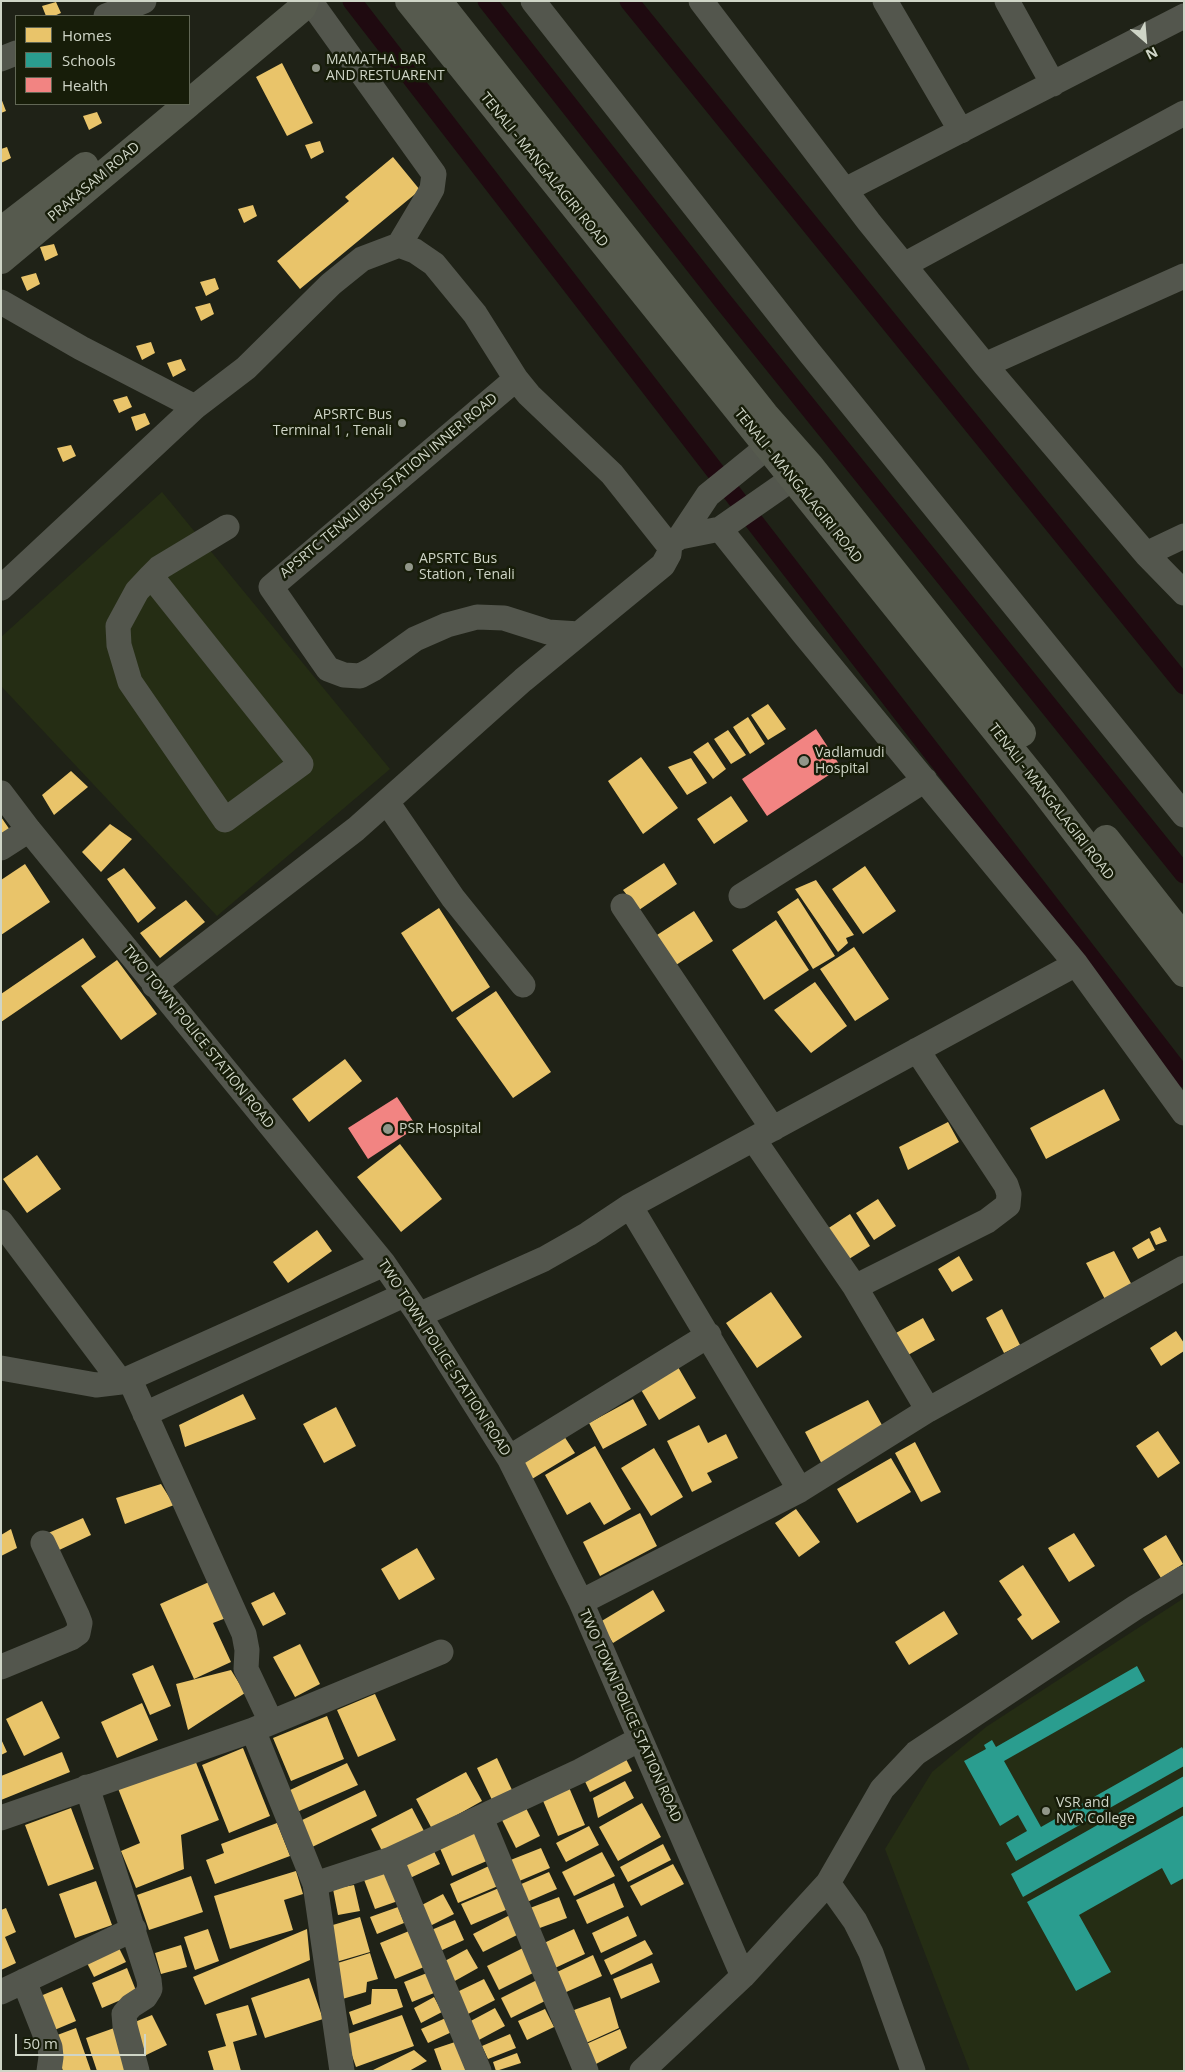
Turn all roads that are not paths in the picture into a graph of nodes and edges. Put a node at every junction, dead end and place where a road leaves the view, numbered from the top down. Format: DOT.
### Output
graph roads {
  1 [pos="144,1"];
  2 [pos="298,1"];
  3 [pos="304,1"];
  4 [pos="310,1"];
  5 [pos="409,1"];
  6 [pos="438,1"];
  7 [pos="533,1"];
  8 [pos="701,1"];
  9 [pos="885,1"];
  10 [pos="1007,1"];
  11 [pos="109,15"];
  12 [pos="1178,16"];
  13 [pos="15,53"];
  14 [pos="1,59"];
  15 [pos="190,84"];
  16 [pos="1053,84"];
  17 [pos="190,101"];
  18 [pos="165,105"];
  19 [pos="186,105"];
  20 [pos="1184,113"];
  21 [pos="961,131"];
  22 [pos="845,190"];
  23 [pos="1,231"];
  24 [pos="407,248"];
  25 [pos="1,260"];
  26 [pos="904,265"];
  27 [pos="1184,276"];
  28 [pos="1,302"];
  29 [pos="985,365"];
  30 [pos="516,379"];
  31 [pos="195,407"];
  32 [pos="769,445"];
  33 [pos="795,476"];
  34 [pos="724,526"];
  35 [pos="228,527"];
  36 [pos="1184,536"];
  37 [pos="675,540"];
  38 [pos="1146,554"];
  39 [pos="151,576"];
  40 [pos="1,588"];
  41 [pos="1184,593"];
  42 [pos="579,634"];
  43 [pos="925,780"];
  44 [pos="1,794"];
  45 [pos="387,802"];
  46 [pos="1184,815"];
  47 [pos="29,830"];
  48 [pos="1,848"];
  49 [pos="741,896"];
  50 [pos="623,906"];
  51 [pos="1184,938"];
  52 [pos="1076,964"];
  53 [pos="1184,974"];
  54 [pos="154,985"];
  55 [pos="523,985"];
  56 [pos="917,1050"];
  57 [pos="1184,1113"];
  58 [pos="764,1135"];
  59 [pos="630,1206"];
  60 [pos="1,1222"];
  61 [pos="384,1264"];
  62 [pos="1184,1268"];
  63 [pos="856,1287"];
  64 [pos="404,1295"];
  65 [pos="419,1315"];
  66 [pos="709,1335"];
  67 [pos="1,1368"];
  68 [pos="134,1394"];
  69 [pos="928,1410"];
  70 [pos="509,1458"];
  71 [pos="800,1490"];
  72 [pos="43,1543"];
  73 [pos="1184,1578"];
  74 [pos="581,1602"];
  75 [pos="442,1652"];
  76 [pos="1,1667"];
  77 [pos="262,1726"];
  78 [pos="640,1739"];
  79 [pos="87,1787"];
  80 [pos="1,1818"];
  81 [pos="480,1818"];
  82 [pos="391,1859"];
  83 [pos="828,1883"];
  84 [pos="315,1884"];
  85 [pos="134,1929"];
  86 [pos="743,1976"];
  87 [pos="24,1981"];
  88 [pos="1,1992"];
  89 [pos="49,2071"];
  90 [pos="137,2071"];
  91 [pos="342,2071"];
  92 [pos="479,2071"];
  93 [pos="586,2071"];
  94 [pos="642,2071"];
  95 [pos="914,2071"];
  1 -- 11 [label="street"];
  2 -- 15 [label="main road"];
  3 -- 17 [label="main road, PRAKASAM ROAD"];
  4 -- 24 [label="street"];
  5 -- 32 [label="main road, TENALI - MANGALAGIRI ROAD"];
  6 -- 32 [label="main road, TENALI - MANGALAGIRI ROAD"];
  7 -- 46 [label="street"];
  8 -- 22 [label="street"];
  9 -- 21 [label="street"];
  10 -- 16 [label="street"];
  12 -- 16 [label="street"];
  13 -- 14 [label="street"];
  16 -- 21 [label="street"];
  18 -- 23 [label="main road, PRAKASAM ROAD"];
  19 -- 25 [label="main road, PRAKASAM ROAD"];
  20 -- 26 [label="street"];
  21 -- 22 [label="street"];
  22 -- 26 [label="street"];
  24 -- 30 [label="street"];
  24 -- 31 [label="street"];
  26 -- 29 [label="street"];
  27 -- 29 [label="street"];
  28 -- 31 [label="street"];
  29 -- 38 [label="street"];
  30 -- 37 [label="street"];
  30 -- 42 [label="street, APSRTC TENALI BUS STATION INNER ROAD"];
  31 -- 40 [label="street"];
  32 -- 33 [label="main road, TENALI - MANGALAGIRI ROAD"];
  32 -- 37 [label="street"];
  33 -- 34 [label="street"];
  33 -- 51 [label="main road, TENALI - MANGALAGIRI ROAD"];
  33 -- 53 [label="main road, TENALI - MANGALAGIRI ROAD"];
  34 -- 37 [label="street"];
  34 -- 43 [label="street"];
  35 -- 39 [label="street"];
  36 -- 38 [label="street"];
  37 -- 42 [label="street"];
  38 -- 41 [label="street"];
  39 -- 39 [label="street"];
  42 -- 45 [label="street"];
  43 -- 49 [label="street"];
  43 -- 52 [label="street"];
  44 -- 47 [label="street, TWO TOWN POLICE STATION ROAD"];
  45 -- 54 [label="street"];
  45 -- 55 [label="street"];
  47 -- 48 [label="street"];
  47 -- 54 [label="street, TWO TOWN POLICE STATION ROAD"];
  50 -- 58 [label="street"];
  52 -- 56 [label="street"];
  52 -- 57 [label="street"];
  54 -- 61 [label="street, TWO TOWN POLICE STATION ROAD"];
  56 -- 58 [label="street"];
  56 -- 63 [label="street"];
  58 -- 59 [label="street"];
  58 -- 63 [label="street"];
  59 -- 65 [label="street"];
  59 -- 66 [label="street"];
  60 -- 68 [label="street"];
  61 -- 64 [label="street, TWO TOWN POLICE STATION ROAD"];
  61 -- 68 [label="street"];
  62 -- 69 [label="street"];
  63 -- 69 [label="street"];
  64 -- 65 [label="street, TWO TOWN POLICE STATION ROAD"];
  64 -- 68 [label="street"];
  65 -- 70 [label="street, TWO TOWN POLICE STATION ROAD"];
  66 -- 70 [label="street"];
  66 -- 71 [label="street"];
  67 -- 68 [label="street"];
  68 -- 77 [label="street"];
  69 -- 71 [label="street"];
  70 -- 74 [label="street, TWO TOWN POLICE STATION ROAD"];
  71 -- 74 [label="street"];
  72 -- 76 [label="street"];
  73 -- 83 [label="street"];
  74 -- 78 [label="street, TWO TOWN POLICE STATION ROAD"];
  75 -- 77 [label="street"];
  77 -- 79 [label="street"];
  77 -- 84 [label="street"];
  78 -- 81 [label="street"];
  78 -- 86 [label="street, TWO TOWN POLICE STATION ROAD"];
  79 -- 80 [label="street"];
  79 -- 85 [label="street"];
  81 -- 82 [label="street"];
  81 -- 93 [label="street"];
  82 -- 84 [label="street"];
  82 -- 92 [label="street"];
  83 -- 86 [label="street"];
  83 -- 95 [label="street"];
  84 -- 91 [label="street"];
  85 -- 87 [label="street"];
  85 -- 90 [label="street"];
  86 -- 94 [label="street"];
  87 -- 88 [label="street"];
  87 -- 89 [label="street"];
}
